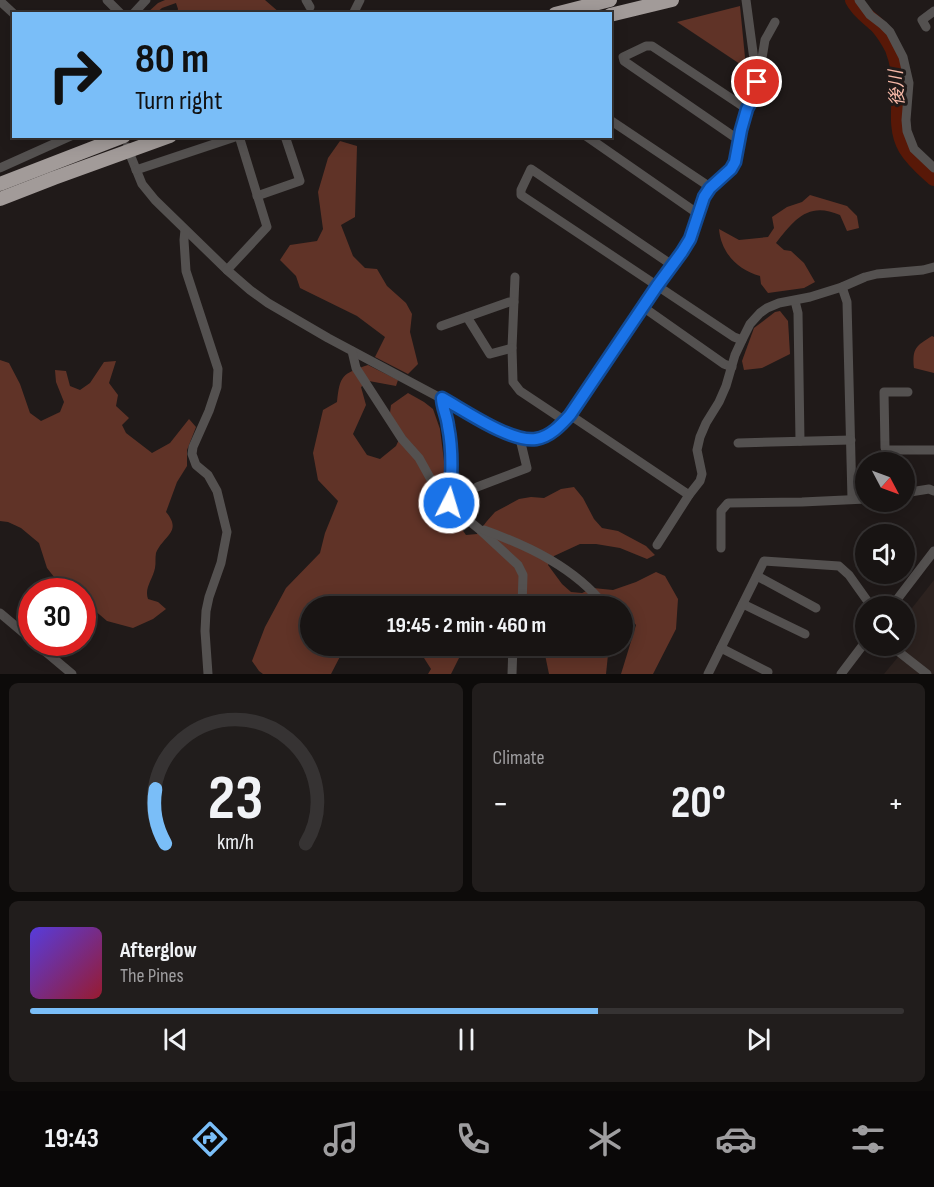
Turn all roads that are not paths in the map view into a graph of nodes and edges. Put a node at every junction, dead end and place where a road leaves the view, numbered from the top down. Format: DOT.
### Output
graph roads {
  1 [pos="106,0"];
  2 [pos="146,0"];
  3 [pos="610,0"];
  4 [pos="672,0"];
  5 [pos="746,0"];
  6 [pos="859,0"];
  7 [pos="0,1"];
  8 [pos="934,11"];
  9 [pos="12,12"];
  10 [pos="119,12"];
  11 [pos="135,12"];
  12 [pos="563,12"];
  13 [pos="612,15"];
  14 [pos="775,22"];
  15 [pos="926,27"];
  16 [pos="754,69"];
  17 [pos="747,109"];
  18 [pos="612,121"];
  19 [pos="67,138"];
  20 [pos="119,138"];
  21 [pos="125,138"];
  22 [pos="164,138"];
  23 [pos="232,138"];
  24 [pos="239,138"];
  25 [pos="286,138"];
  26 [pos="589,138"];
  27 [pos="739,138"];
  28 [pos="0,168"];
  29 [pos="934,168"];
  30 [pos="135,169"];
  31 [pos="0,184"];
  32 [pos="710,188"];
  33 [pos="257,196"];
  34 [pos="0,199"];
  35 [pos="700,213"];
  36 [pos="185,230"];
  37 [pos="672,265"];
  38 [pos="934,267"];
  39 [pos="227,270"];
  40 [pos="515,277"];
  41 [pos="657,286"];
  42 [pos="842,286"];
  43 [pos="795,301"];
  44 [pos="514,302"];
  45 [pos="643,307"];
  46 [pos="467,317"];
  47 [pos="441,326"];
  48 [pos="742,340"];
  49 [pos="512,348"];
  50 [pos="352,351"];
  51 [pos="732,367"];
  52 [pos="908,392"];
  53 [pos="442,398"];
  54 [pos="567,418"];
  55 [pos="520,439"];
  56 [pos="851,440"];
  57 [pos="800,441"];
  58 [pos="738,443"];
  59 [pos="934,450"];
  60 [pos="477,487"];
  61 [pos="934,490"];
  62 [pos="915,491"];
  63 [pos="689,495"];
  64 [pos="852,499"];
  65 [pos="449,503"];
  66 [pos="479,529"];
  67 [pos="657,545"];
  68 [pos="721,548"];
  69 [pos="934,551"];
  70 [pos="756,576"];
  71 [pos="522,596"];
  72 [pos="597,596"];
  73 [pos="864,596"];
  74 [pos="900,596"];
  75 [pos="743,604"];
  76 [pos="816,608"];
  77 [pos="0,613"];
  78 [pos="18,628"];
  79 [pos="806,634"];
  80 [pos="721,648"];
  81 [pos="51,656"];
  82 [pos="513,656"];
  83 [pos="855,656"];
  84 [pos="904,656"];
  85 [pos="768,672"];
  86 [pos="72,674"];
  87 [pos="208,674"];
  88 [pos="512,674"];
  89 [pos="708,674"];
  90 [pos="841,674"];
  91 [pos="927,674"];
  1 -- 10 [label="street"];
  2 -- 11 [label="street"];
  3 -- 12 [label="highway"];
  4 -- 13 [label="highway"];
  5 -- 16 [label="street"];
  6 -- 29 [label="street"];
  7 -- 9 [label="street"];
  8 -- 15 [label="street"];
  14 -- 16 [label="street"];
  16 -- 17 [label="street"];
  17 -- 27 [label="street"];
  17 -- 27 [label="street"];
  18 -- 32 [label="street"];
  19 -- 28 [label="street"];
  20 -- 31 [label="highway"];
  21 -- 30 [label="street"];
  22 -- 34 [label="highway"];
  23 -- 30 [label="street"];
  24 -- 33 [label="street"];
  25 -- 33 [label="street"];
  26 -- 35 [label="street"];
  27 -- 32 [label="street"];
  30 -- 36 [label="street"];
  32 -- 35 [label="street"];
  33 -- 39 [label="street"];
  35 -- 37 [label="street"];
  36 -- 39 [label="street"];
  36 -- 87 [label="street"];
  37 -- 41 [label="street"];
  37 -- 41 [label="street"];
  38 -- 42 [label="street"];
  39 -- 50 [label="street"];
  40 -- 44 [label="street"];
  41 -- 45 [label="street"];
  41 -- 48 [label="street"];
  42 -- 43 [label="street"];
  42 -- 56 [label="street"];
  43 -- 48 [label="street"];
  43 -- 57 [label="street"];
  44 -- 46 [label="street"];
  44 -- 49 [label="street"];
  45 -- 51 [label="street"];
  45 -- 54 [label="street"];
  46 -- 47 [label="street"];
  46 -- 49 [label="street"];
  48 -- 51 [label="street"];
  49 -- 54 [label="street"];
  50 -- 53 [label="street"];
  50 -- 65 [label="street"];
  51 -- 63 [label="street"];
  52 -- 59 [label="street"];
  53 -- 55 [label="street"];
  53 -- 65 [label="street"];
  54 -- 55 [label="street"];
  54 -- 63 [label="street"];
  55 -- 60 [label="street"];
  56 -- 57 [label="street"];
  56 -- 64 [label="street"];
  57 -- 58 [label="street"];
  61 -- 62 [label="street"];
  63 -- 67 [label="street"];
  64 -- 68 [label="street"];
  65 -- 66 [label="street"];
  66 -- 71 [label="street"];
  66 -- 72 [label="street"];
  69 -- 74 [label="street"];
  70 -- 73 [label="street"];
  70 -- 75 [label="street"];
  70 -- 76 [label="street"];
  75 -- 79 [label="street"];
  75 -- 80 [label="street"];
  77 -- 78 [label="street"];
  80 -- 85 [label="street"];
  80 -- 89 [label="street"];
  81 -- 86 [label="street"];
  82 -- 88 [label="street"];
  83 -- 90 [label="street"];
  84 -- 91 [label="street"];
}
